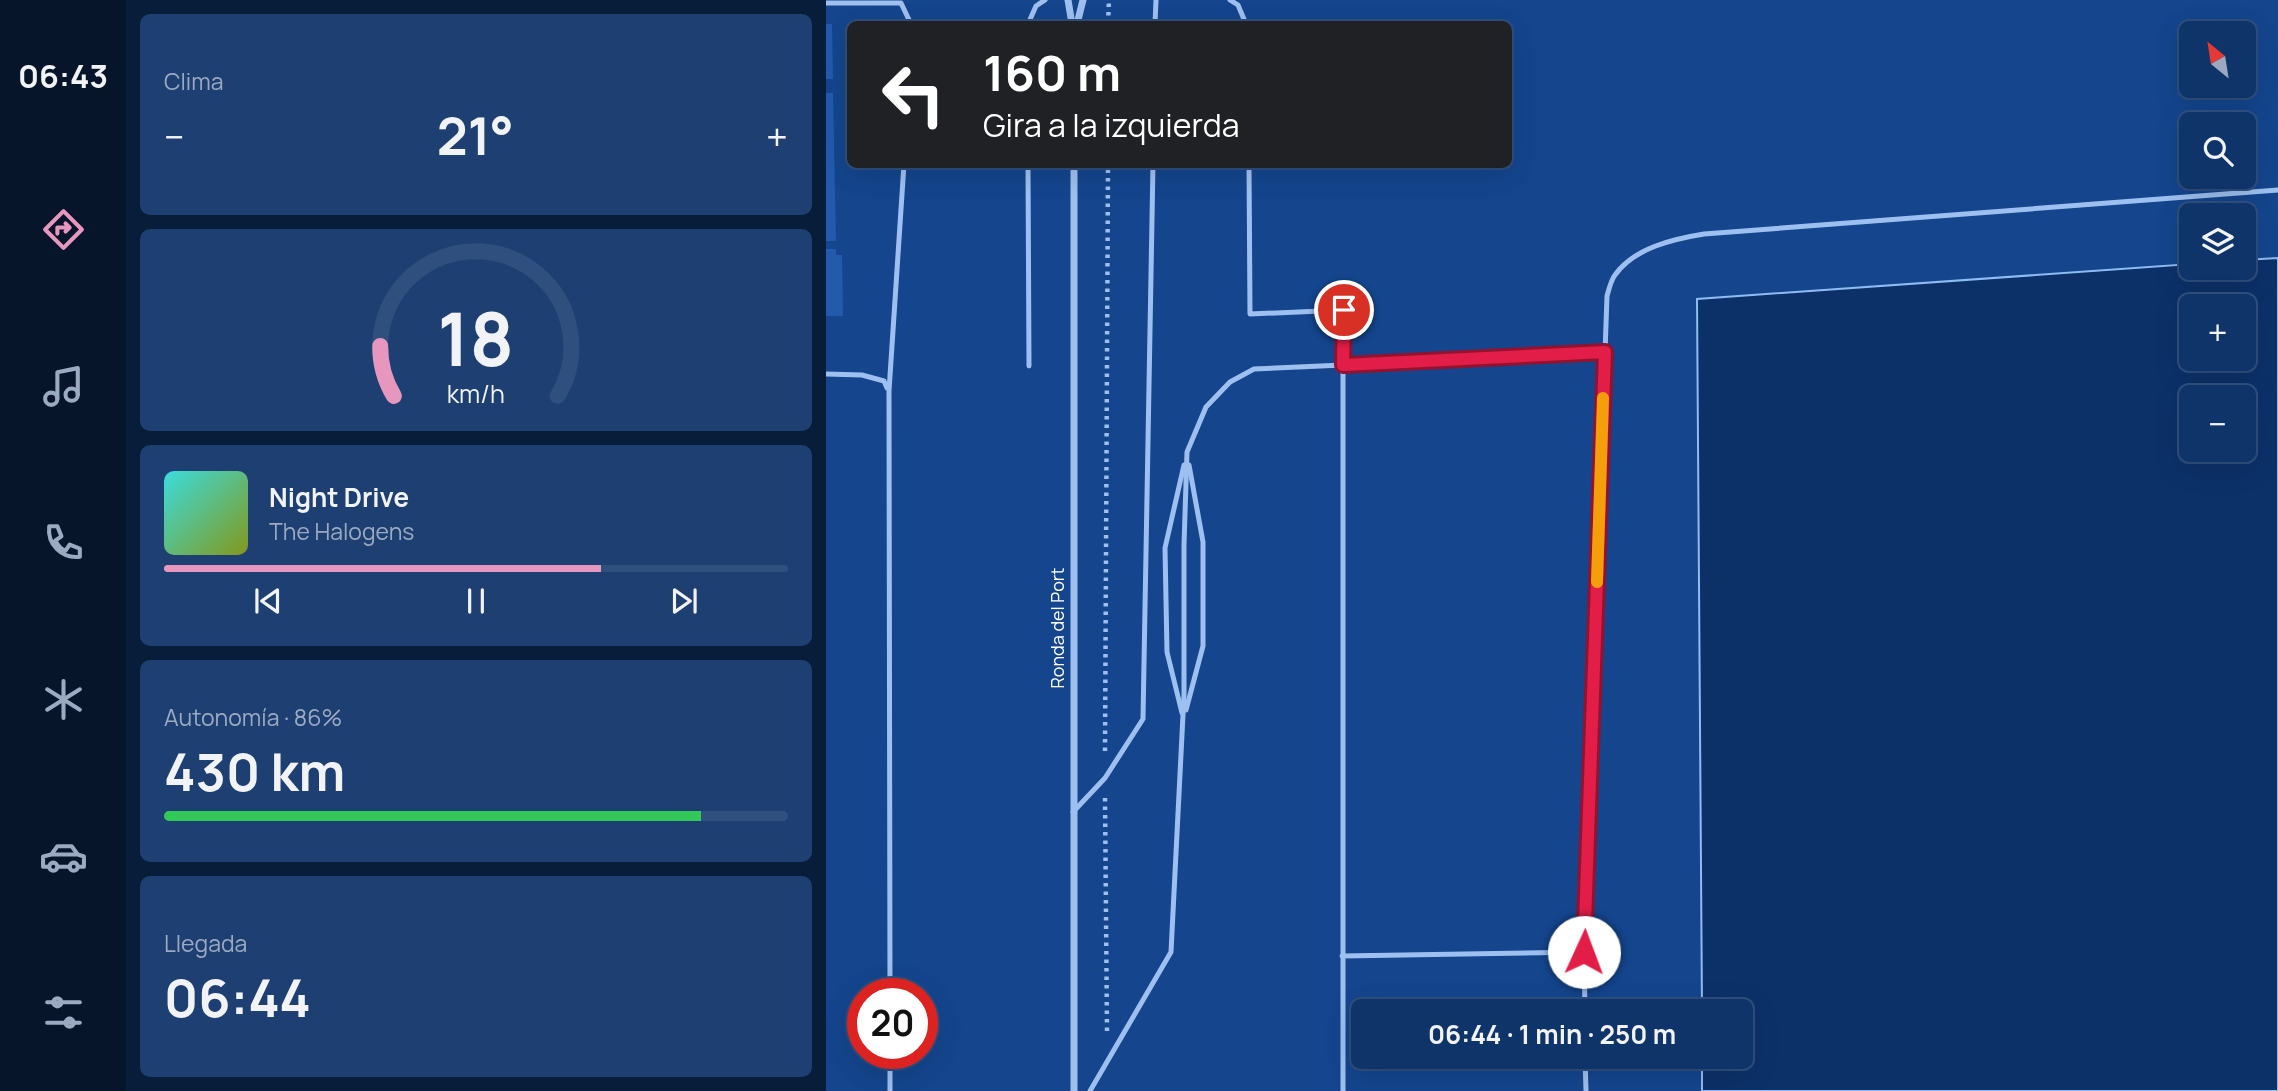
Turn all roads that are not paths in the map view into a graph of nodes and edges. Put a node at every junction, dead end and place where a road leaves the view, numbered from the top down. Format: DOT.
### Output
graph roads {
  1 [pos="1045,0"];
  2 [pos="1068,0"];
  3 [pos="1083,0"];
  4 [pos="1156,0"];
  5 [pos="1230,0"];
  6 [pos="826,3"];
  7 [pos="910,21"];
  8 [pos="1029,21"];
  9 [pos="1072,21"];
  10 [pos="1078,21"];
  11 [pos="1155,21"];
  12 [pos="1245,21"];
  13 [pos="904,168"];
  14 [pos="1028,168"];
  15 [pos="1074,168"];
  16 [pos="1153,168"];
  17 [pos="1249,168"];
  18 [pos="2278,190"];
  19 [pos="1605,352"];
  20 [pos="1343,365"];
  21 [pos="1029,366"];
  22 [pos="826,374"];
  23 [pos="888,391"];
  24 [pos="1187,452"];
  25 [pos="1183,720"];
  26 [pos="1073,812"];
  27 [pos="1584,952"];
  28 [pos="1342,956"];
  29 [pos="890,978"];
  30 [pos="1585,999"];
  31 [pos="890,1069"];
  32 [pos="1585,1069"];
  33 [pos="890,1091"];
  34 [pos="1074,1091"];
  35 [pos="1090,1091"];
  36 [pos="1343,1091"];
  37 [pos="1586,1091"];
  1 -- 8 [label="lane"];
  2 -- 9 [label="street"];
  3 -- 10 [label="street"];
  4 -- 11 [label="lane"];
  5 -- 12 [label="lane"];
  6 -- 7 [label="lane"];
  13 -- 23 [label="lane"];
  14 -- 21 [label="lane"];
  15 -- 26 [label="street, Ronda del Port"];
  16 -- 26 [label="lane"];
  17 -- 20 [label="lane"];
  18 -- 19 [label="lane"];
  19 -- 20 [label="lane"];
  19 -- 27 [label="lane"];
  20 -- 24 [label="lane"];
  20 -- 28 [label="lane"];
  22 -- 23 [label="lane"];
  23 -- 29 [label="lane"];
  24 -- 25 [label="lane"];
  24 -- 25 [label="lane"];
  24 -- 25 [label="lane"];
  25 -- 35 [label="lane"];
  26 -- 34 [label="street, Ronda del Port"];
  27 -- 28 [label="lane"];
  27 -- 30 [label="lane"];
  28 -- 36 [label="lane"];
  31 -- 33 [label="lane"];
  32 -- 37 [label="lane"];
}
